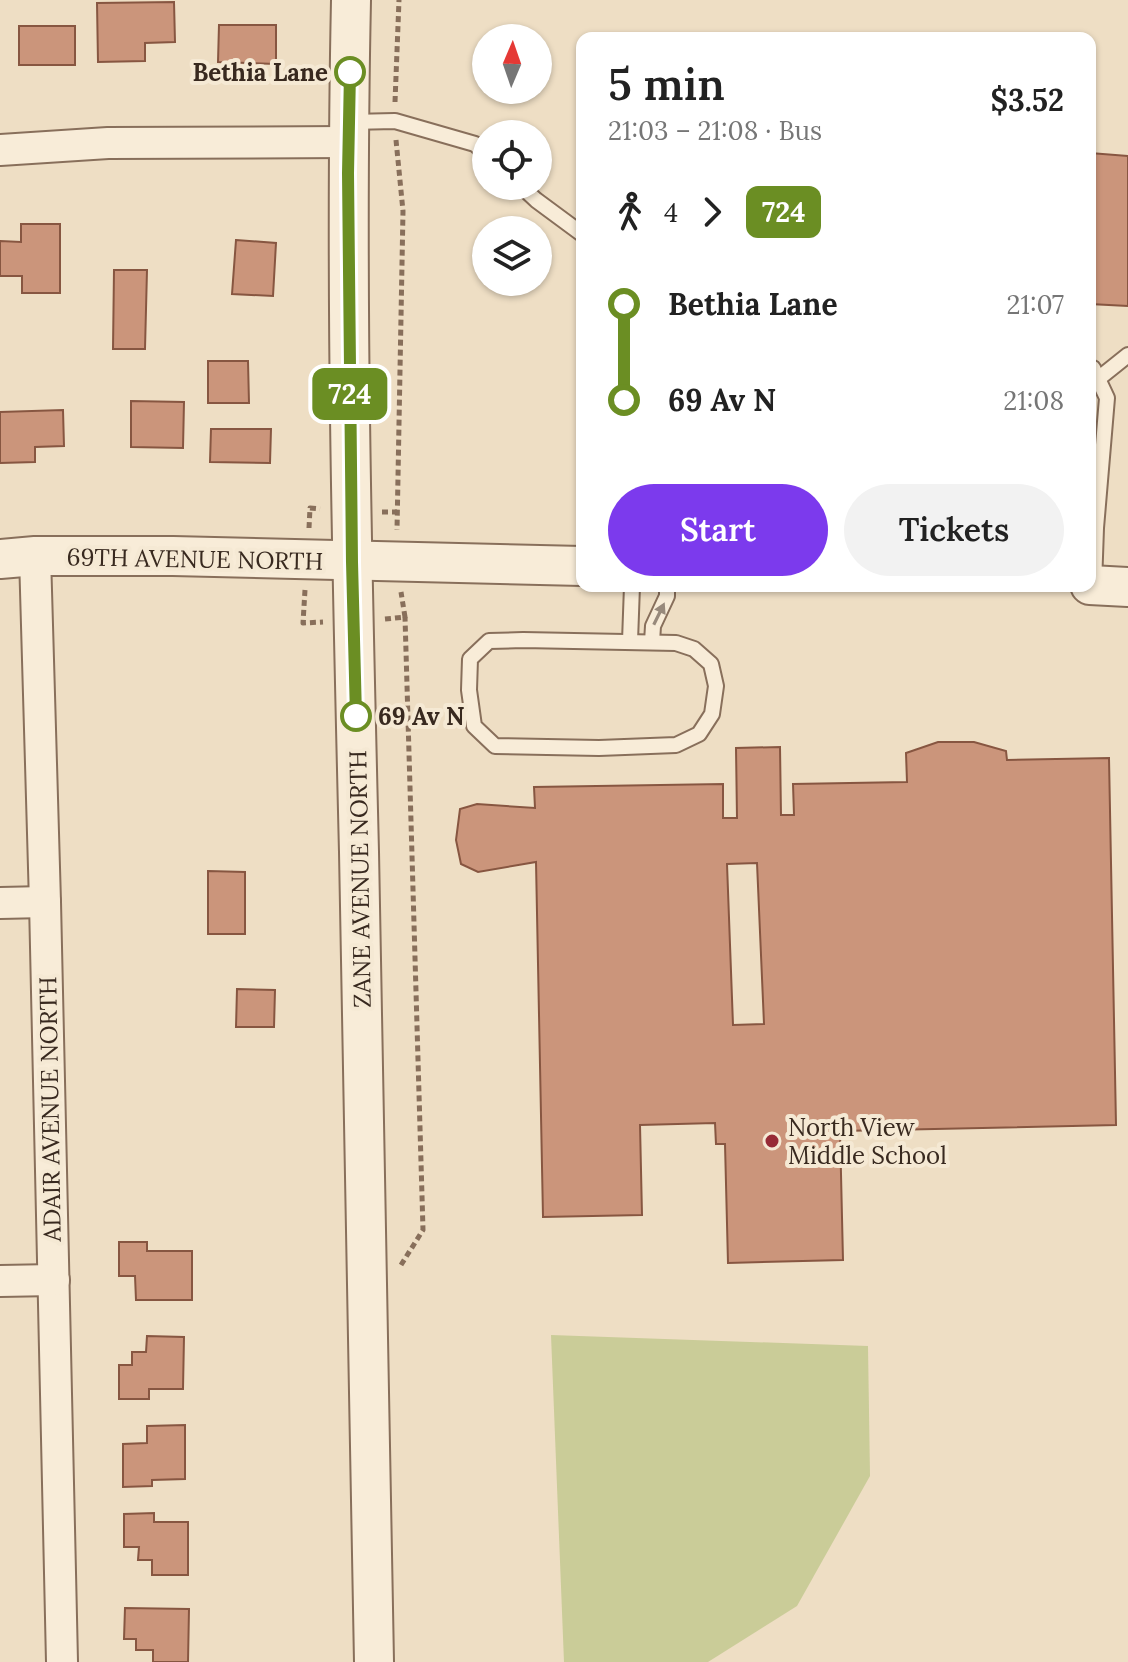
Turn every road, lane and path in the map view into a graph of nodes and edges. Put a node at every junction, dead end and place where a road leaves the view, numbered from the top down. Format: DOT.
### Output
graph roads {
  1 [pos="351,0"];
  2 [pos="399,0"];
  3 [pos="395,121"];
  4 [pos="348,132"];
  5 [pos="472,143"];
  6 [pos="0,150"];
  7 [pos="536,200"];
  8 [pos="576,230"];
  9 [pos="1128,355"];
  10 [pos="1096,372"];
  11 [pos="1096,377"];
  12 [pos="397,512"];
  13 [pos="1096,528"];
  14 [pos="1096,528"];
  15 [pos="17,558"];
  16 [pos="352,562"];
  17 [pos="576,566"];
  18 [pos="1104,586"];
  19 [pos="632,592"];
  20 [pos="667,592"];
  21 [pos="405,617"];
  22 [pos="630,641"];
  23 [pos="652,642"];
  24 [pos="45,902"];
  25 [pos="0,903"];
  26 [pos="400,1267"];
  27 [pos="54,1280"];
  28 [pos="0,1281"];
  29 [pos="62,1662"];
  30 [pos="374,1662"];
  1 -- 4 [label="street, ZANE AVENUE NORTH"];
  2 -- 3 [label="path"];
  3 -- 4 [label="lane"];
  3 -- 5 [label="lane"];
  3 -- 12 [label="path"];
  4 -- 6 [label="street"];
  4 -- 16 [label="street, ZANE AVENUE NORTH"];
  7 -- 8 [label="lane"];
  9 -- 10 [label="lane"];
  11 -- 13 [label="lane"];
  14 -- 18 [label="lane"];
  15 -- 16 [label="street, 69TH AVENUE NORTH"];
  15 -- 24 [label="street, ADAIR AVENUE NORTH"];
  16 -- 17 [label="street, 69TH AVENUE NORTH"];
  16 -- 30 [label="street, ZANE AVENUE NORTH"];
  19 -- 22 [label="lane"];
  23 -- 20 [label="lane, one-way"];
  21 -- 26 [label="path"];
  22 -- 23 [label="lane"];
  22 -- 23 [label="lane"];
  24 -- 25 [label="street"];
  24 -- 27 [label="street, ADAIR AVENUE NORTH"];
  27 -- 28 [label="street"];
  27 -- 29 [label="street, ADAIR AVENUE NORTH"];
}
